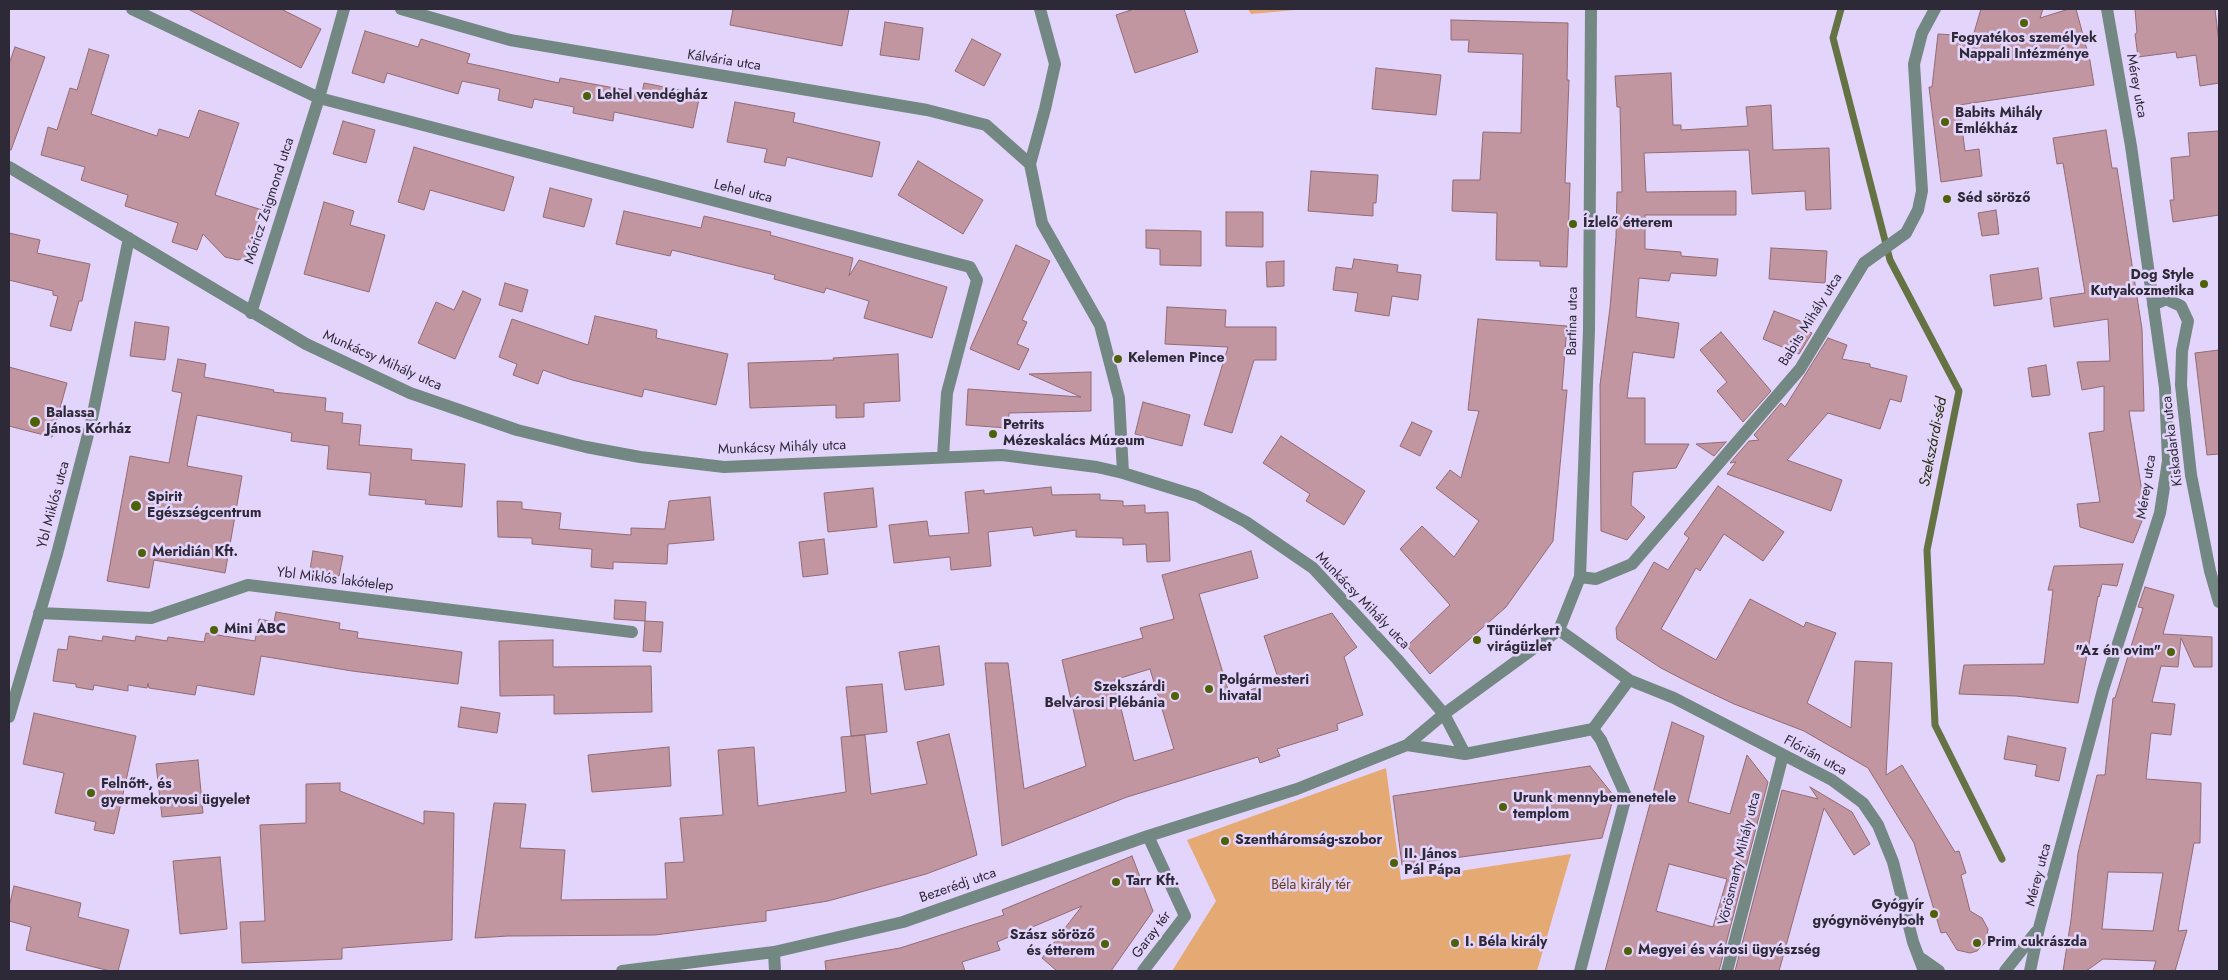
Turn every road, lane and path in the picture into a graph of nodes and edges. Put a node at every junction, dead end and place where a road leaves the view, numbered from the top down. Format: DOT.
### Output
graph roads {
  1 [pos="132,9"];
  2 [pos="344,9"];
  3 [pos="401,9"];
  4 [pos="1040,9"];
  5 [pos="1591,9"];
  6 [pos="1935,9"];
  7 [pos="2108,9"];
  8 [pos="318,98"];
  9 [pos="1030,164"];
  10 [pos="9,167"];
  11 [pos="129,238"];
  12 [pos="2153,305"];
  13 [pos="251,313"];
  14 [pos="943,457"];
  15 [pos="1123,473"];
  16 [pos="1580,577"];
  17 [pos="2219,602"];
  18 [pos="39,613"];
  19 [pos="1559,630"];
  20 [pos="632,632"];
  21 [pos="1629,680"];
  22 [pos="9,712"];
  23 [pos="1444,714"];
  24 [pos="1593,730"];
  25 [pos="1407,745"];
  26 [pos="1465,754"];
  27 [pos="1783,755"];
  28 [pos="1148,836"];
  29 [pos="2039,928"];
  30 [pos="774,952"];
  31 [pos="1919,957"];
  32 [pos="622,971"];
  33 [pos="775,971"];
  34 [pos="1143,971"];
  35 [pos="1580,971"];
  36 [pos="1727,971"];
  37 [pos="1924,971"];
  38 [pos="1939,971"];
  39 [pos="2005,971"];
  40 [pos="2030,971"];
  1 -- 8 [label="street"];
  2 -- 8 [label="street, Móricz Zsigmond utca"];
  3 -- 9 [label="street, Kálvária utca"];
  4 -- 9 [label="street"];
  5 -- 16 [label="street, Bartina utca"];
  6 -- 16 [label="street, Babits Mihály utca"];
  7 -- 12 [label="street, Mérey utca"];
  8 -- 13 [label="street, Móricz Zsigmond utca"];
  8 -- 14 [label="street, Lehel utca"];
  9 -- 15 [label="street"];
  10 -- 11 [label="street, Munkácsy Mihály utca"];
  11 -- 13 [label="street, Munkácsy Mihály utca"];
  11 -- 18 [label="street, Ybl Miklós utca"];
  12 -- 17 [label="street, Kiskadarka utca"];
  12 -- 29 [label="street, Mérey utca"];
  13 -- 14 [label="street, Munkácsy Mihály utca"];
  14 -- 15 [label="street, Munkácsy Mihály utca"];
  15 -- 23 [label="street, Munkácsy Mihály utca"];
  16 -- 19 [label="street, Bartina utca"];
  18 -- 20 [label="street, Ybl Miklós lakótelep"];
  18 -- 22 [label="street, Ybl Miklós utca"];
  19 -- 21 [label="street"];
  19 -- 23 [label="street"];
  21 -- 24 [label="street"];
  21 -- 27 [label="street, Flórián utca"];
  23 -- 25 [label="street"];
  23 -- 26 [label="street"];
  24 -- 26 [label="street"];
  24 -- 35 [label="street"];
  25 -- 26 [label="street"];
  25 -- 28 [label="street"];
  27 -- 31 [label="street, Flórián utca"];
  27 -- 36 [label="street, Vörösmarty Mihály utca"];
  28 -- 30 [label="street, Bezerédj utca"];
  28 -- 34 [label="street, Garay tér"];
  29 -- 39 [label="street, Mérey utca"];
  29 -- 40 [label="street, Mérey utca"];
  30 -- 32 [label="street, Bezerédj utca"];
  30 -- 33 [label="street"];
  31 -- 37 [label="street, Flórián utca"];
  31 -- 38 [label="street"];
}
